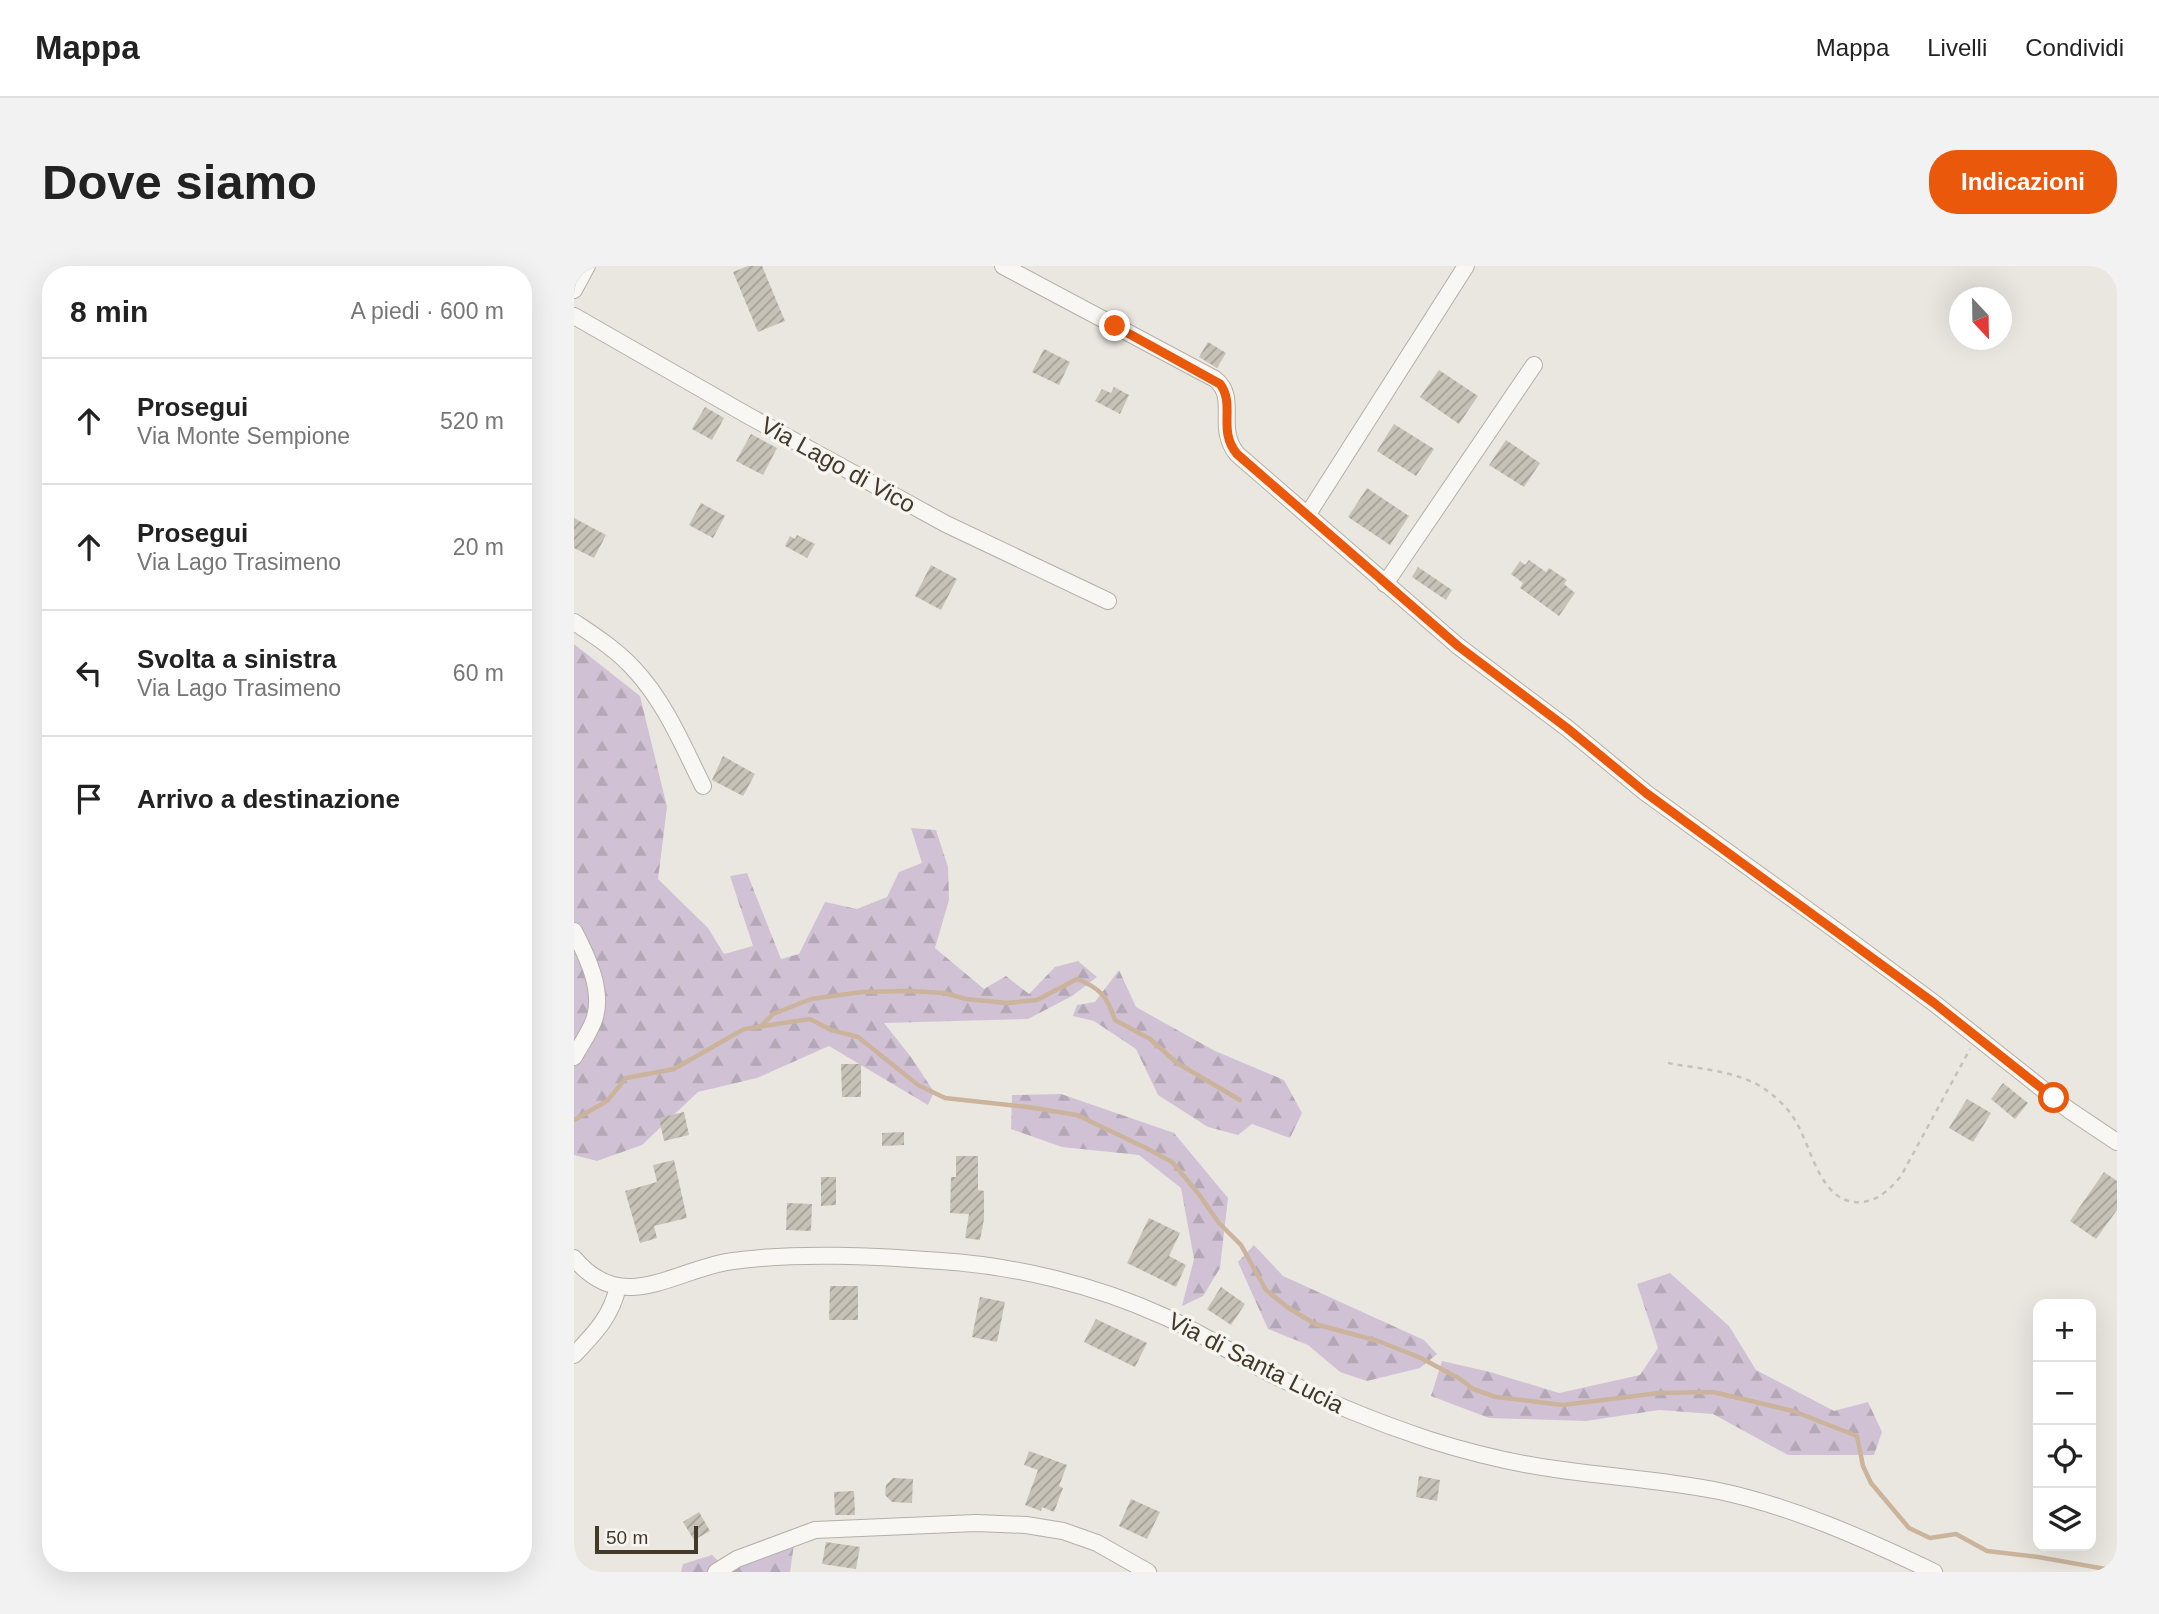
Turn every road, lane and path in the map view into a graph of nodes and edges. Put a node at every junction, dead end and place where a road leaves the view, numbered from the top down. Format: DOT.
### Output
graph roads {
  1 [pos="587,266"];
  2 [pos="1003,266"];
  3 [pos="1466,266"];
  4 [pos="574,290"];
  5 [pos="574,316"];
  6 [pos="1534,365"];
  7 [pos="1308,514"];
  8 [pos="1385,584"];
  9 [pos="1108,601"];
  10 [pos="574,622"];
  11 [pos="703,786"];
  12 [pos="574,931"];
  13 [pos="1976,1037"];
  14 [pos="574,1057"];
  15 [pos="1668,1063"];
  16 [pos="2117,1142"];
  17 [pos="574,1258"];
  18 [pos="618,1286"];
  19 [pos="574,1355"];
  20 [pos="716,1572"];
  21 [pos="1148,1572"];
  22 [pos="1934,1572"];
  1 -- 4 [label="street"];
  2 -- 7 [label="street"];
  3 -- 7 [label="street"];
  5 -- 9 [label="street, Via Lago di Vico"];
  6 -- 8 [label="street"];
  7 -- 8 [label="street"];
  8 -- 13 [label="street"];
  10 -- 11 [label="street"];
  12 -- 14 [label="street"];
  13 -- 15 [label="path"];
  13 -- 16 [label="street"];
  17 -- 18 [label="street"];
  18 -- 19 [label="street"];
  18 -- 22 [label="street, Via di Santa Lucia"];
  20 -- 21 [label="street"];
}
